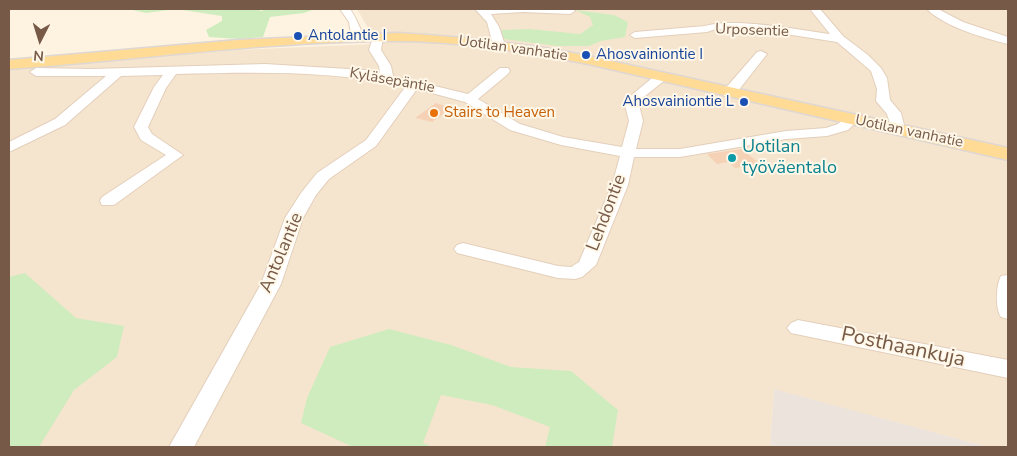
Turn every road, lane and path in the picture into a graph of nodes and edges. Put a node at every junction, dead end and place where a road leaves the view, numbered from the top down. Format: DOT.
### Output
graph roads {
  1 [pos="345,9"];
  2 [pos="814,9"];
  3 [pos="932,9"];
  4 [pos="482,10"];
  5 [pos="570,11"];
  6 [pos="634,35"];
  7 [pos="361,38"];
  8 [pos="378,38"];
  9 [pos="840,39"];
  10 [pos="1008,41"];
  11 [pos="499,45"];
  12 [pos="761,54"];
  13 [pos="9,65"];
  14 [pos="173,70"];
  15 [pos="504,71"];
  16 [pos="36,72"];
  17 [pos="117,72"];
  18 [pos="661,77"];
  19 [pos="387,78"];
  20 [pos="414,84"];
  21 [pos="729,93"];
  22 [pos="470,99"];
  23 [pos="850,120"];
  24 [pos="898,130"];
  25 [pos="9,148"];
  26 [pos="628,153"];
  27 [pos="1008,154"];
  28 [pos="108,202"];
  29 [pos="463,248"];
  30 [pos="1008,281"];
  31 [pos="1008,312"];
  32 [pos="798,328"];
  33 [pos="1008,370"];
  34 [pos="181,447"];
  1 -- 7 [label="street"];
  2 -- 9 [label="street"];
  3 -- 10 [label="street"];
  4 -- 5 [label="street"];
  4 -- 11 [label="street"];
  6 -- 9 [label="street, Urposentie"];
  7 -- 8 [label="main road, Uotilan vanhatie"];
  7 -- 13 [label="main road, Uotilan vanhatie"];
  8 -- 11 [label="main road, Uotilan vanhatie"];
  8 -- 19 [label="street"];
  9 -- 24 [label="street"];
  11 -- 18 [label="main road, Uotilan vanhatie"];
  12 -- 21 [label="street"];
  14 -- 17 [label="street, Kyläsepäntie"];
  14 -- 19 [label="street, Kyläsepäntie"];
  14 -- 28 [label="street"];
  15 -- 22 [label="street"];
  16 -- 17 [label="street, Kyläsepäntie"];
  17 -- 25 [label="street"];
  18 -- 21 [label="main road, Uotilan vanhatie"];
  18 -- 26 [label="street, Lehdontie"];
  19 -- 20 [label="street, Kyläsepäntie"];
  20 -- 22 [label="street, Kyläsepäntie"];
  20 -- 34 [label="street, Antolantie"];
  21 -- 23 [label="main road, Uotilan vanhatie"];
  22 -- 26 [label="street, Kyläsepäntie"];
  23 -- 24 [label="main road, Uotilan vanhatie"];
  23 -- 26 [label="street, Kyläsepäntie"];
  24 -- 27 [label="main road, Uotilan vanhatie"];
  26 -- 29 [label="street, Lehdontie"];
  30 -- 31 [label="street"];
  32 -- 33 [label="street, Posthaankuja"];
}
